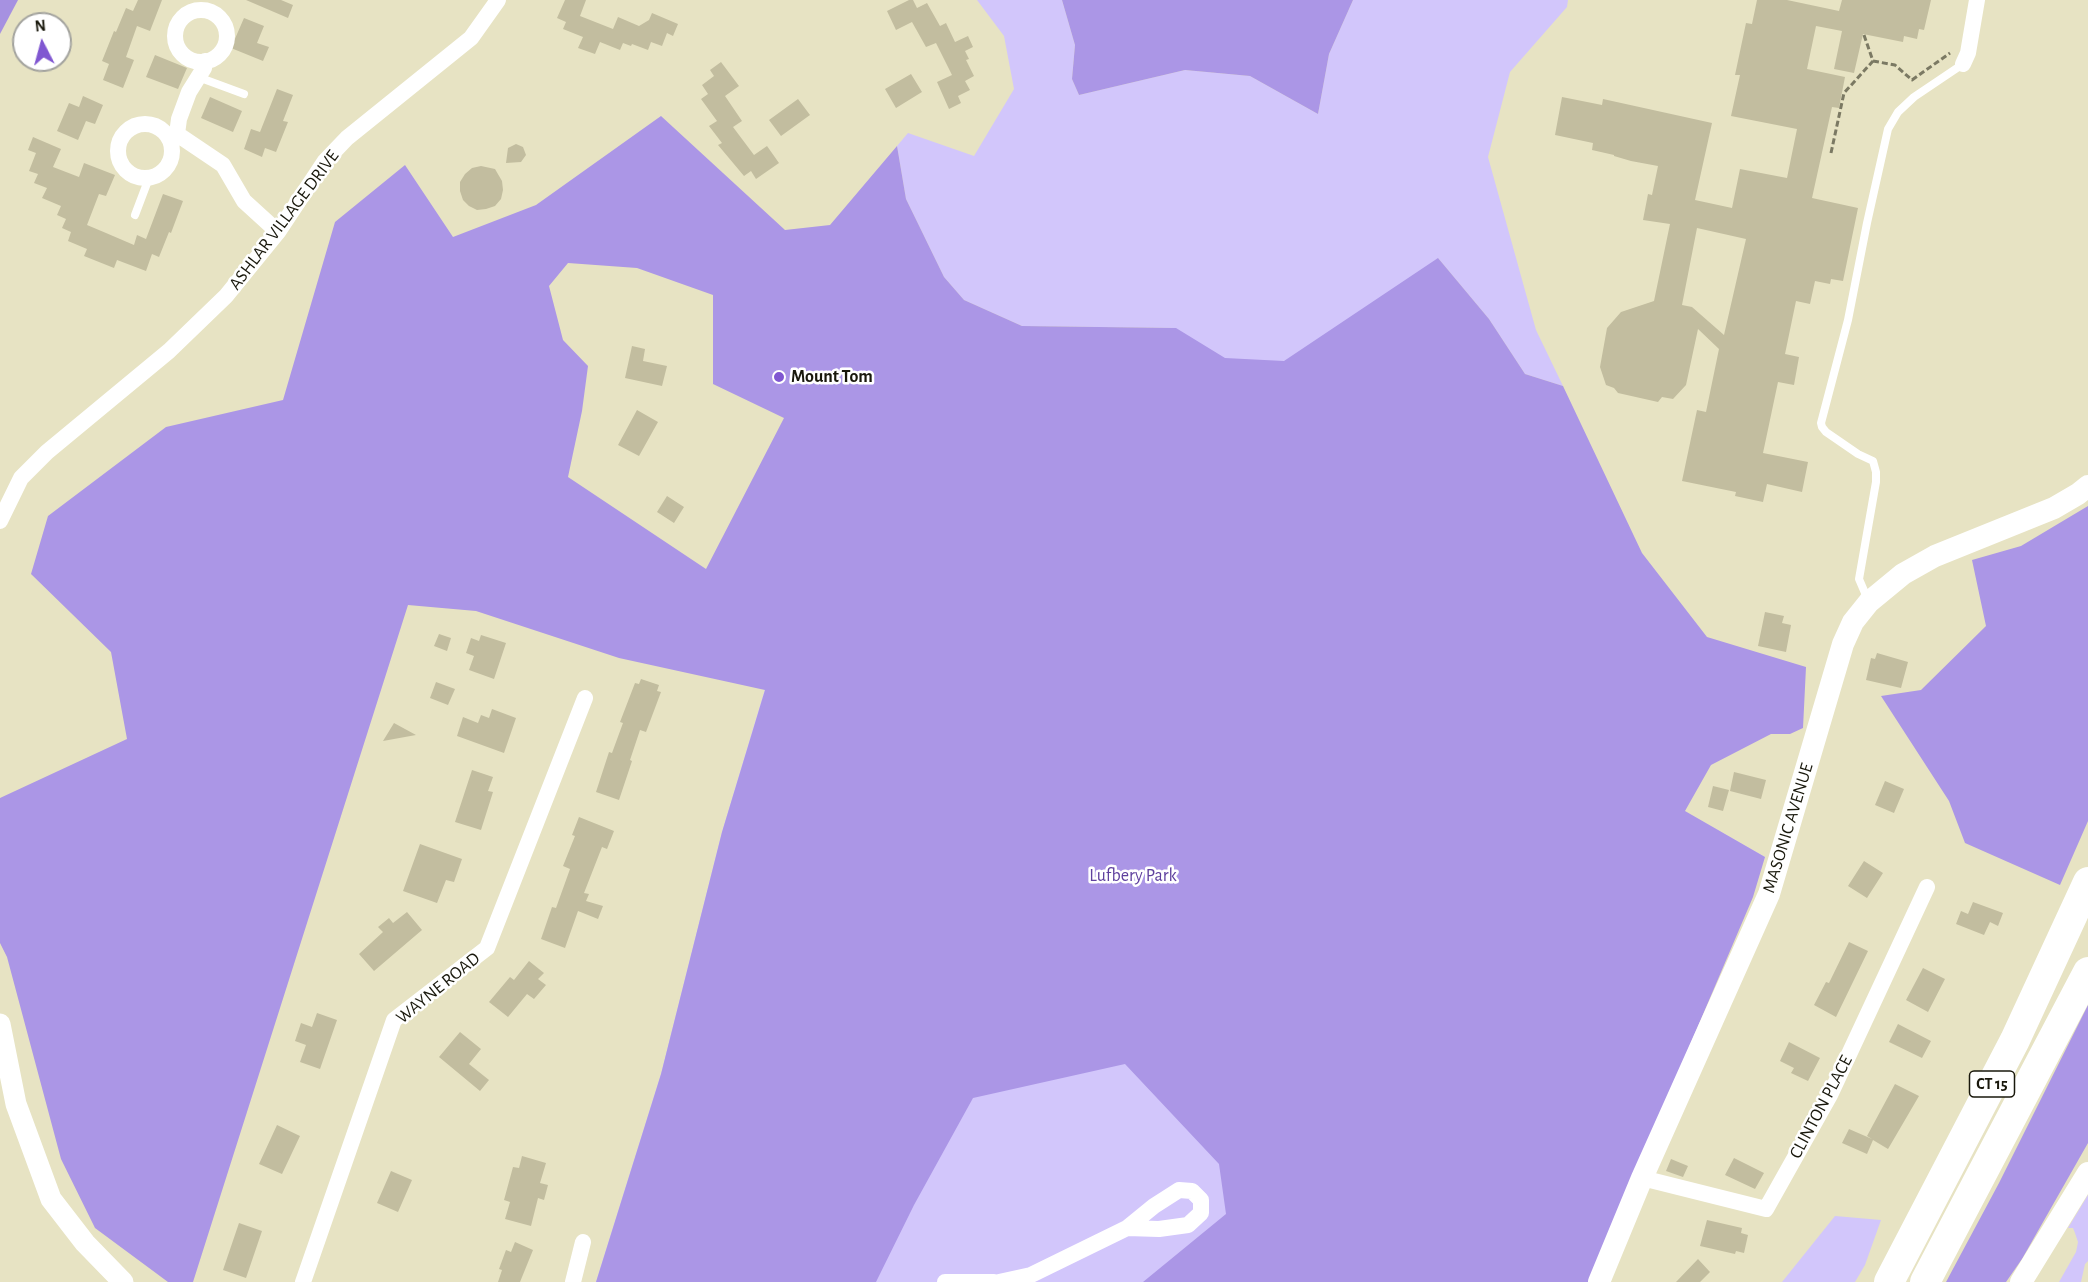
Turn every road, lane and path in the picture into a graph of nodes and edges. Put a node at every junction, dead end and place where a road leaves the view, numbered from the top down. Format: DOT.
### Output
graph roads {
  1 [pos="498,0"];
  2 [pos="1977,0"];
  3 [pos="1864,35"];
  4 [pos="1958,58"];
  5 [pos="1873,61"];
  6 [pos="202,69"];
  7 [pos="244,94"];
  8 [pos="174,138"];
  9 [pos="1831,153"];
  10 [pos="149,178"];
  11 [pos="135,214"];
  12 [pos="278,232"];
  13 [pos="2088,486"];
  14 [pos="0,521"];
  15 [pos="1869,602"];
  16 [pos="585,698"];
  17 [pos="2088,882"];
  18 [pos="1927,887"];
  19 [pos="2088,972"];
  20 [pos="0,1024"];
  21 [pos="2088,1173"];
  22 [pos="1642,1178"];
  23 [pos="1127,1228"];
  24 [pos="583,1242"];
  25 [pos="123,1282"];
  26 [pos="303,1282"];
  27 [pos="573,1282"];
  28 [pos="945,1282"];
  29 [pos="994,1282"];
  30 [pos="999,1282"];
  31 [pos="1599,1282"];
  32 [pos="1889,1282"];
  33 [pos="1925,1282"];
  34 [pos="2021,1282"];
  1 -- 12 [label="street, ASHLAR VILLAGE DRIVE"];
  2 -- 4 [label="street"];
  3 -- 5 [label="path"];
  4 -- 5 [label="path"];
  4 -- 15 [label="lane"];
  5 -- 9 [label="path"];
  6 -- 7 [label="lane"];
  6 -- 8 [label="street"];
  8 -- 10 [label="street"];
  8 -- 10 [label="street"];
  8 -- 12 [label="street"];
  10 -- 11 [label="lane"];
  12 -- 14 [label="street, ASHLAR VILLAGE DRIVE"];
  13 -- 15 [label="main road, MASONIC AVENUE"];
  15 -- 22 [label="main road, MASONIC AVENUE"];
  16 -- 26 [label="street, WAYNE ROAD"];
  17 -- 32 [label="highway, CT 15"];
  18 -- 22 [label="street, CLINTON PLACE"];
  19 -- 33 [label="highway, CT 15"];
  20 -- 25 [label="street"];
  21 -- 34 [label="main road"];
  22 -- 31 [label="main road, MASONIC AVENUE"];
  23 -- 30 [label="street"];
  24 -- 27 [label="street"];
  28 -- 29 [label="street"];
}
